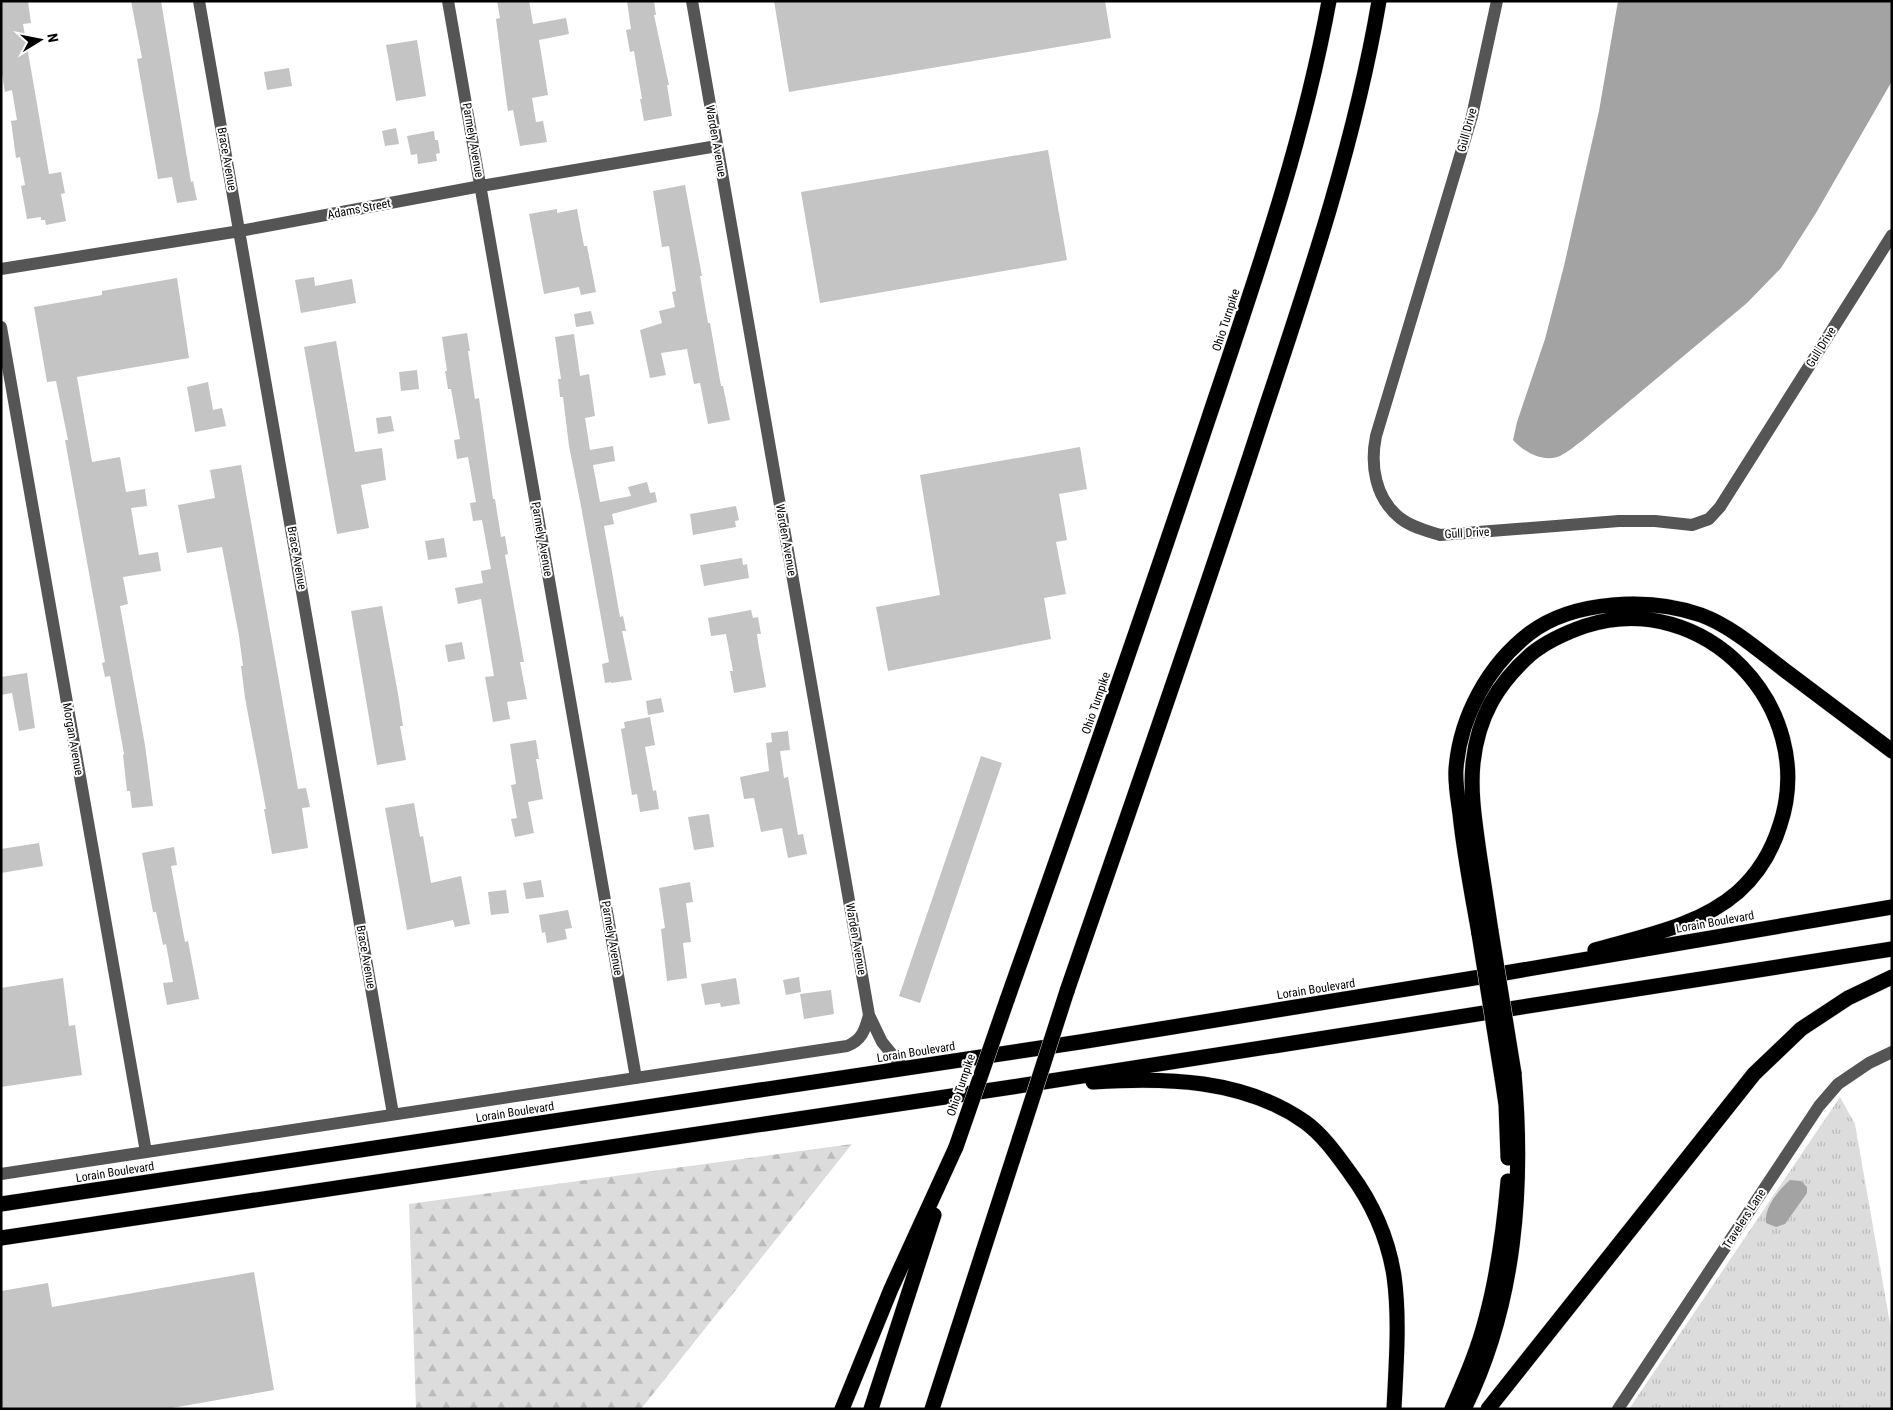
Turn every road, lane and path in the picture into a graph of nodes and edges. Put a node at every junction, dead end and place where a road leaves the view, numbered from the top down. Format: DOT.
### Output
graph roads {
  1 [pos="200,1"];
  2 [pos="448,1"];
  3 [pos="692,1"];
  4 [pos="1329,1"];
  5 [pos="1379,1"];
  6 [pos="1497,1"];
  7 [pos="717,146"];
  8 [pos="481,186"];
  9 [pos="240,231"];
  10 [pos="1892,235"];
  11 [pos="1,269"];
  12 [pos="1,327"];
  13 [pos="1892,751"];
  14 [pos="1892,907"];
  15 [pos="1485,932"];
  16 [pos="1892,949"];
  17 [pos="1505,974"];
  18 [pos="1892,977"];
  19 [pos="870,1016"];
  20 [pos="1892,1052"];
  21 [pos="904,1068"];
  22 [pos="1508,1075"];
  23 [pos="636,1078"];
  24 [pos="1012,1087"];
  25 [pos="393,1114"];
  26 [pos="956,1147"];
  27 [pos="146,1152"];
  28 [pos="1,1174"];
  29 [pos="1,1204"];
  30 [pos="1,1238"];
  31 [pos="842,1409"];
  32 [pos="871,1409"];
  33 [pos="932,1409"];
  34 [pos="1394,1409"];
  35 [pos="1452,1409"];
  36 [pos="1464,1409"];
  37 [pos="1488,1409"];
  38 [pos="1618,1409"];
  1 -- 9 [label="street, Brace Avenue"];
  2 -- 8 [label="street, Parmely Avenue"];
  3 -- 7 [label="street, Warden Avenue"];
  4 -- 26 [label="highway, Ohio Turnpike, bridge"];
  5 -- 33 [label="highway, bridge"];
  6 -- 10 [label="street, Gull Drive"];
  7 -- 8 [label="street, Adams Street"];
  7 -- 19 [label="street, Warden Avenue"];
  8 -- 9 [label="street, Adams Street"];
  8 -- 23 [label="street, Parmely Avenue"];
  9 -- 11 [label="street, Adams Street"];
  9 -- 25 [label="street, Brace Avenue"];
  12 -- 27 [label="street, Morgan Avenue"];
  13 -- 15 [label="highway"];
  14 -- 17 [label="highway, Lorain Boulevard"];
  15 -- 17 [label="highway"];
  15 -- 22 [label="highway, bridge"];
  16 -- 24 [label="highway"];
  17 -- 21 [label="highway, Lorain Boulevard"];
  18 -- 37 [label="highway"];
  19 -- 21 [label="street, Warden Avenue"];
  19 -- 23 [label="street, Lorain Boulevard"];
  20 -- 38 [label="street, Travelers Lane"];
  21 -- 29 [label="highway, Lorain Boulevard"];
  22 -- 35 [label="highway"];
  22 -- 36 [label="highway"];
  23 -- 25 [label="street, Lorain Boulevard"];
  24 -- 30 [label="highway"];
  24 -- 34 [label="highway"];
  25 -- 27 [label="street, Lorain Boulevard"];
  26 -- 31 [label="highway"];
  26 -- 32 [label="highway, Ohio Turnpike"];
  27 -- 28 [label="street, Lorain Boulevard"];
}
